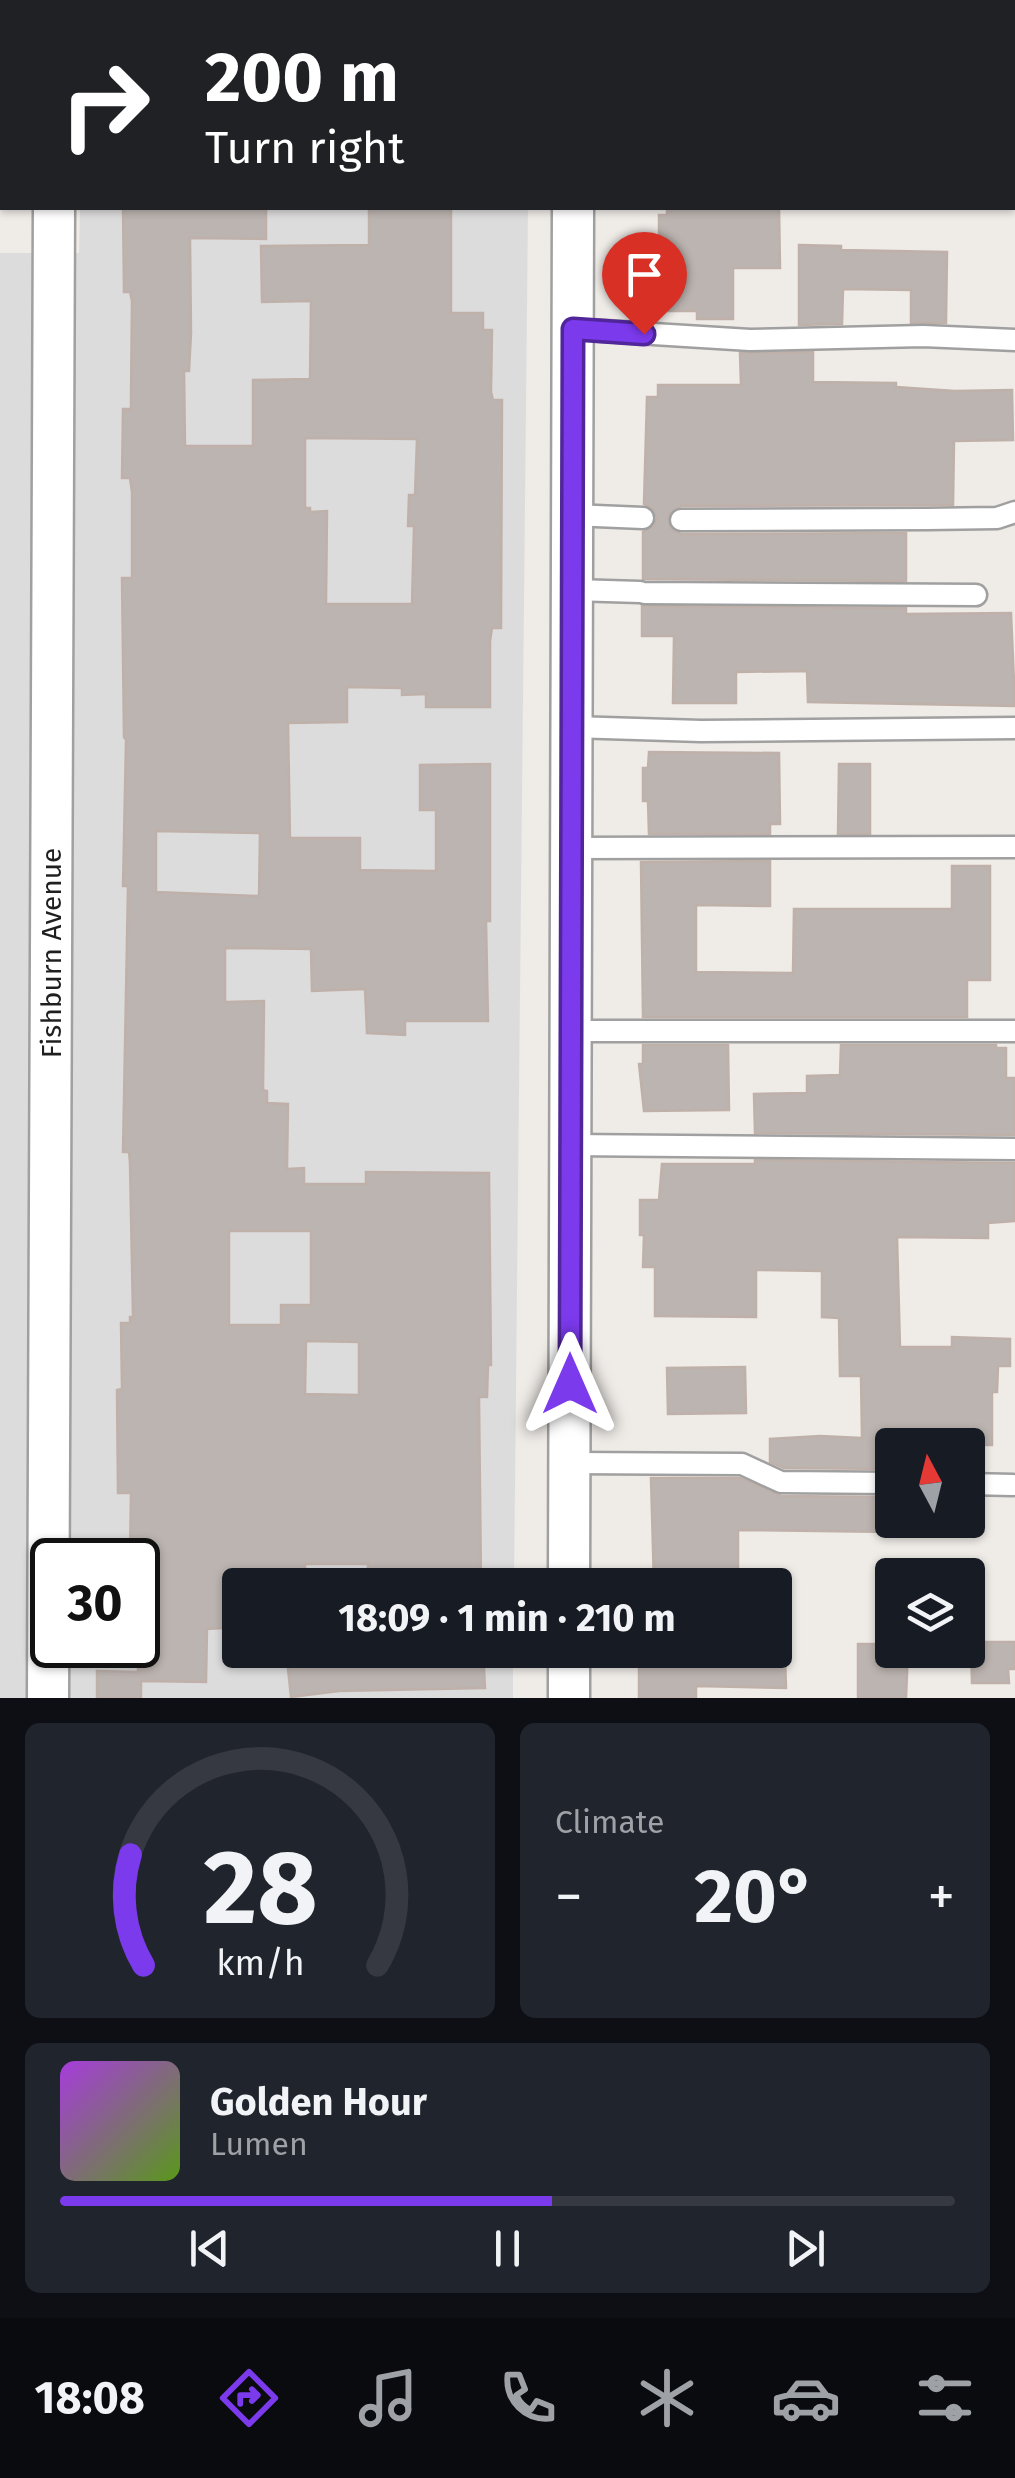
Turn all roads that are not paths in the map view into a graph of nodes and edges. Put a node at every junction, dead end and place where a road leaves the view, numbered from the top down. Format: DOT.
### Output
graph roads {
  1 [pos="54,210"];
  2 [pos="574,210"];
  3 [pos="573,329"];
  4 [pos="1015,340"];
  5 [pos="1015,512"];
  6 [pos="572,515"];
  7 [pos="644,518"];
  8 [pos="680,520"];
  9 [pos="572,590"];
  10 [pos="976,595"];
  11 [pos="572,727"];
  12 [pos="1015,728"];
  13 [pos="1015,847"];
  14 [pos="572,848"];
  15 [pos="571,1031"];
  16 [pos="1015,1031"];
  17 [pos="571,1146"];
  18 [pos="1015,1148"];
  19 [pos="570,1463"];
  20 [pos="875,1483"];
  21 [pos="985,1484"];
  22 [pos="1013,1485"];
  23 [pos="570,1568"];
  24 [pos="569,1668"];
  25 [pos="48,1698"];
  26 [pos="569,1698"];
  1 -- 25 [label="street, Fishburn Avenue"];
  2 -- 3 [label="street"];
  3 -- 4 [label="lane"];
  3 -- 6 [label="street"];
  5 -- 8 [label="lane"];
  6 -- 7 [label="lane"];
  6 -- 9 [label="street"];
  9 -- 10 [label="lane"];
  9 -- 11 [label="street"];
  11 -- 12 [label="lane"];
  11 -- 14 [label="street"];
  13 -- 14 [label="lane"];
  14 -- 15 [label="street"];
  15 -- 16 [label="lane"];
  15 -- 17 [label="street"];
  17 -- 18 [label="lane"];
  17 -- 19 [label="street"];
  19 -- 20 [label="lane"];
  19 -- 23 [label="street"];
  21 -- 22 [label="lane"];
  24 -- 26 [label="street"];
}
